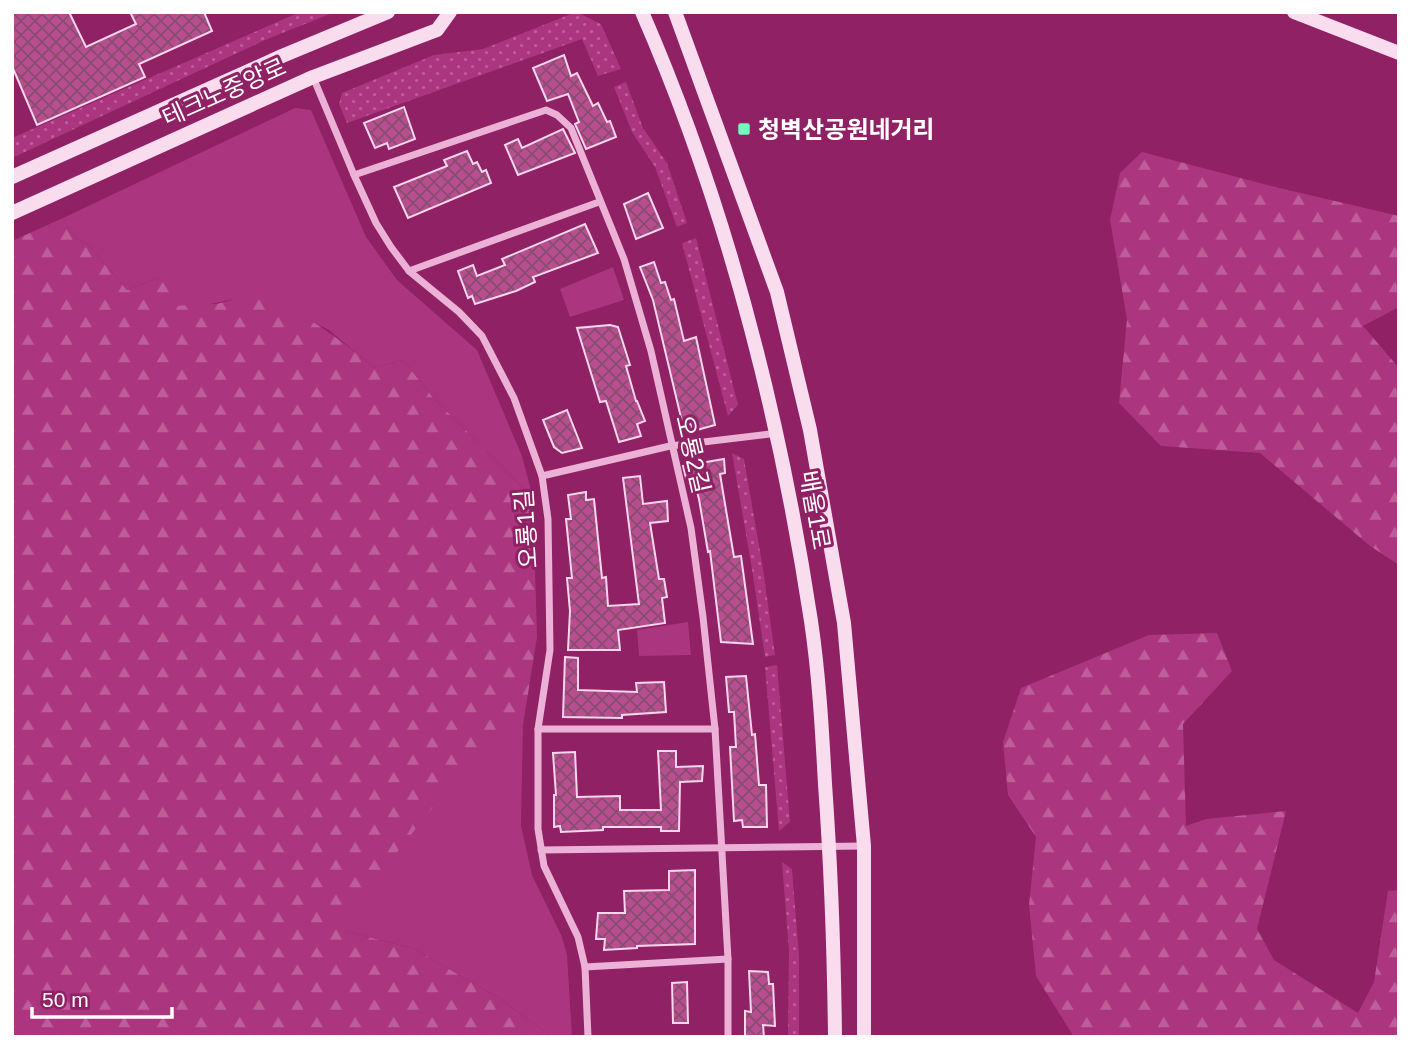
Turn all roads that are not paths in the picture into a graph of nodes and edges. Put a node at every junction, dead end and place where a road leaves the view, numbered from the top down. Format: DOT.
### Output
graph roads {
  1 [pos="388,12"];
  2 [pos="450,12"];
  3 [pos="642,12"];
  4 [pos="675,12"];
  5 [pos="1294,12"];
  6 [pos="1399,52"];
  7 [pos="313,77"];
  8 [pos="354,175"];
  9 [pos="12,177"];
  10 [pos="599,202"];
  11 [pos="12,213"];
  12 [pos="409,271"];
  13 [pos="778,433"];
  14 [pos="670,446"];
  15 [pos="542,476"];
  16 [pos="538,729"];
  17 [pos="715,729"];
  18 [pos="829,845"];
  19 [pos="864,846"];
  20 [pos="722,847"];
  21 [pos="541,850"];
  22 [pos="728,959"];
  23 [pos="585,967"];
  24 [pos="588,1037"];
  25 [pos="728,1037"];
  26 [pos="835,1037"];
  27 [pos="864,1037"];
  1 -- 9 [label="main road, 테크노중앙로"];
  2 -- 7 [label="main road, 테크노중앙로"];
  3 -- 13 [label="main road, 배울1로"];
  4 -- 19 [label="main road, 배울1로"];
  5 -- 6 [label="main road"];
  7 -- 8 [label="street, 오룡1길"];
  7 -- 11 [label="main road, 테크노중앙로"];
  8 -- 10 [label="street, 오룡2길"];
  8 -- 12 [label="street, 오룡1길"];
  10 -- 12 [label="street"];
  10 -- 14 [label="street, 오룡2길"];
  12 -- 15 [label="street, 오룡1길"];
  13 -- 14 [label="street"];
  13 -- 18 [label="main road, 배울1로"];
  14 -- 15 [label="street"];
  14 -- 17 [label="street, 오룡2길"];
  15 -- 16 [label="street, 오룡1길"];
  16 -- 17 [label="street"];
  16 -- 21 [label="street, 오룡1길"];
  17 -- 20 [label="street, 오룡2길"];
  18 -- 19 [label="street"];
  18 -- 20 [label="street"];
  18 -- 26 [label="main road, 배울1로"];
  19 -- 27 [label="main road, 배울1로"];
  20 -- 21 [label="street"];
  20 -- 22 [label="street, 오룡2길"];
  21 -- 23 [label="street, 오룡1길"];
  22 -- 23 [label="street"];
  22 -- 25 [label="street, 오룡2길"];
  23 -- 24 [label="street, 오룡1길"];
}
